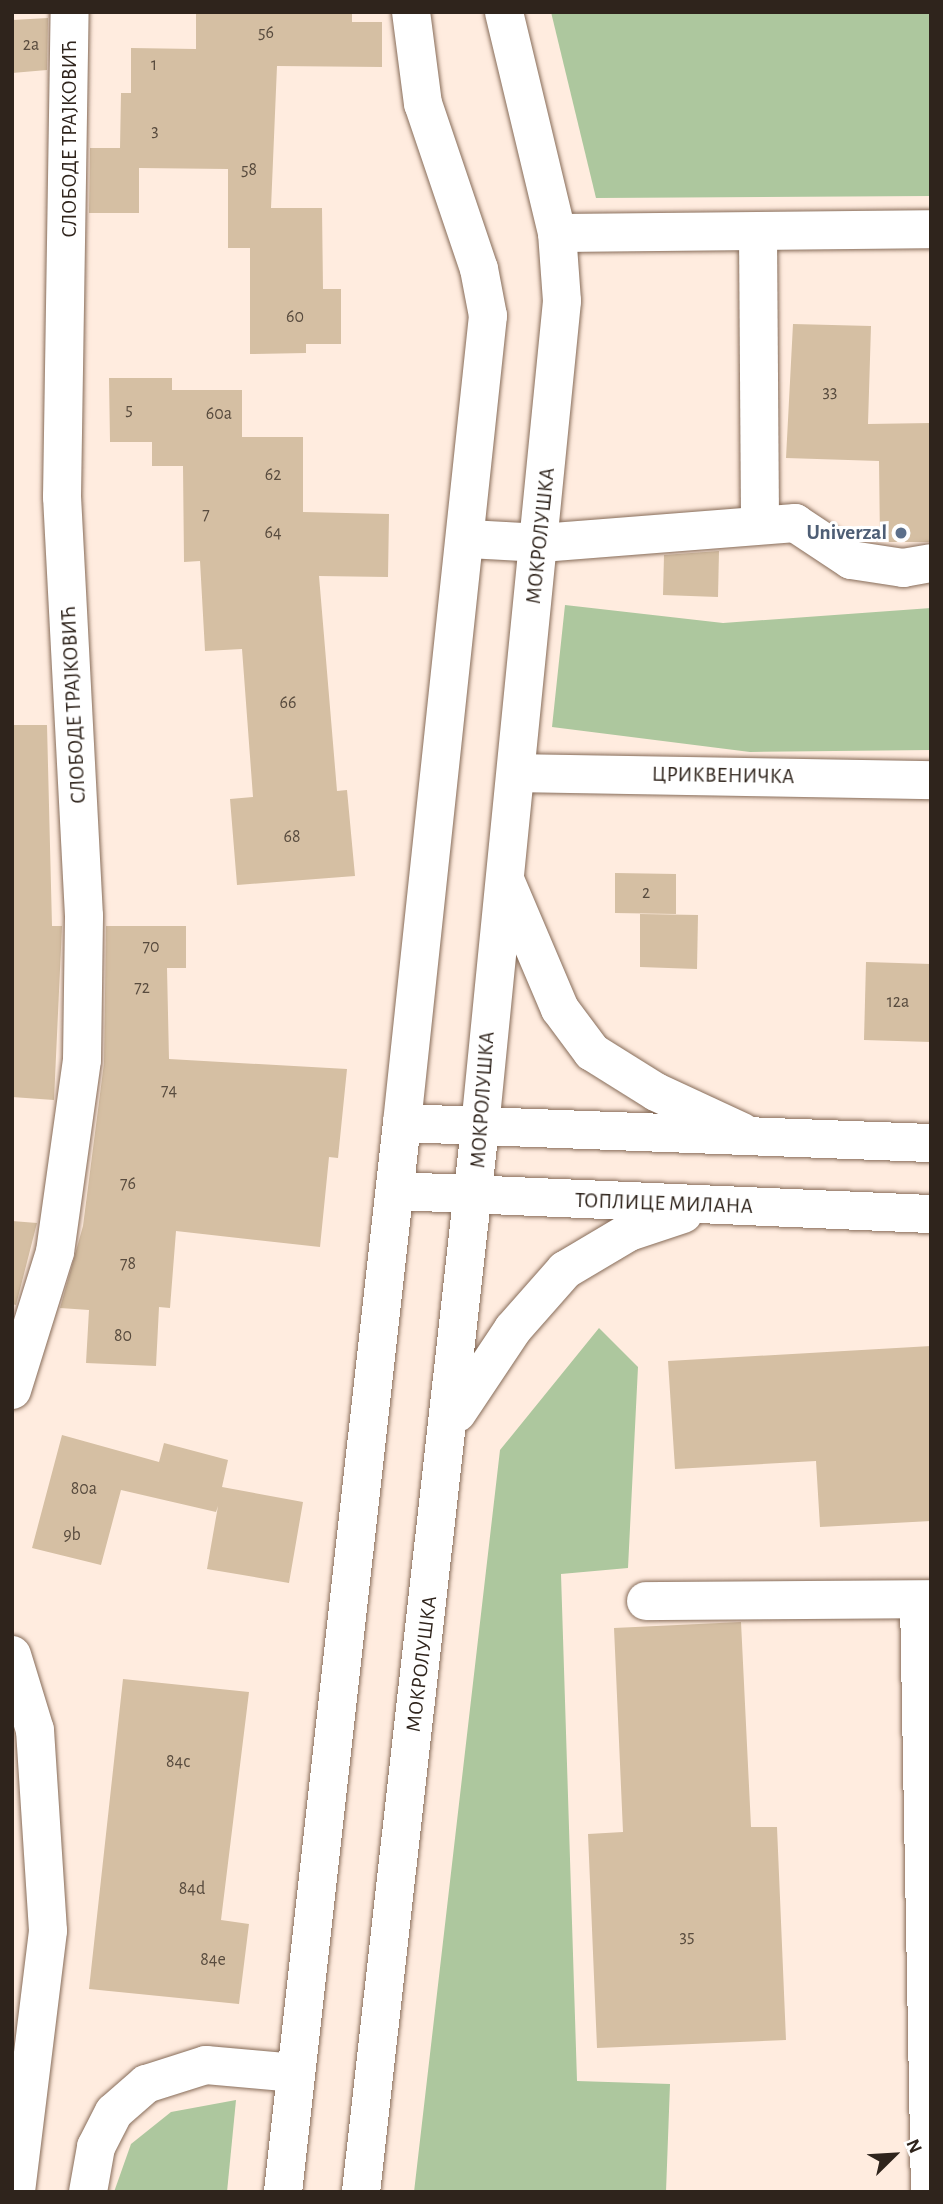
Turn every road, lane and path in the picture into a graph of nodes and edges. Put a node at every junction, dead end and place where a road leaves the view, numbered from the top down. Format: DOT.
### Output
graph roads {
  1 [pos="70,12"];
  2 [pos="411,12"];
  3 [pos="504,12"];
  4 [pos="931,229"];
  5 [pos="557,233"];
  6 [pos="758,233"];
  7 [pos="760,522"];
  8 [pos="469,539"];
  9 [pos="541,543"];
  10 [pos="931,563"];
  11 [pos="516,773"];
  12 [pos="931,780"];
  13 [pos="506,882"];
  14 [pos="402,1123"];
  15 [pos="480,1127"];
  16 [pos="747,1135"];
  17 [pos="931,1143"];
  18 [pos="397,1191"];
  19 [pos="476,1196"];
  20 [pos="706,1206"];
  21 [pos="931,1214"];
  22 [pos="12,1390"];
  23 [pos="452,1420"];
  24 [pos="925,1599"];
  25 [pos="646,1601"];
  26 [pos="12,1654"];
  27 [pos="296,2073"];
  28 [pos="16,2192"];
  29 [pos="88,2192"];
  30 [pos="283,2192"];
  31 [pos="361,2192"];
  32 [pos="930,2192"];
  1 -- 22 [label="street, СЛОБОДЕ ТРАЈКОВИЋ"];
  2 -- 8 [label="street"];
  3 -- 5 [label="street, МОКРОЛУШКА"];
  4 -- 6 [label="street"];
  5 -- 6 [label="street"];
  5 -- 9 [label="street, МОКРОЛУШКА"];
  6 -- 7 [label="street"];
  7 -- 9 [label="street"];
  7 -- 10 [label="street"];
  8 -- 9 [label="street"];
  8 -- 14 [label="street"];
  9 -- 11 [label="street, МОКРОЛУШКА"];
  11 -- 12 [label="street, ЦРИКВЕНИЧКА"];
  11 -- 13 [label="street, МОКРОЛУШКА"];
  13 -- 15 [label="street, МОКРОЛУШКА"];
  13 -- 16 [label="street"];
  14 -- 15 [label="street"];
  14 -- 18 [label="street"];
  15 -- 16 [label="street"];
  15 -- 19 [label="street, МОКРОЛУШКА"];
  16 -- 17 [label="street"];
  18 -- 19 [label="street, ТОПЛИЦЕ МИЛАНА"];
  18 -- 27 [label="street"];
  19 -- 20 [label="street, ТОПЛИЦЕ МИЛАНА"];
  19 -- 23 [label="street, МОКРОЛУШКА"];
  20 -- 21 [label="street, ТОПЛИЦЕ МИЛАНА"];
  20 -- 23 [label="street"];
  23 -- 31 [label="street, МОКРОЛУШКА"];
  24 -- 25 [label="street"];
  24 -- 32 [label="street"];
  26 -- 28 [label="street"];
  27 -- 29 [label="street"];
  27 -- 30 [label="street"];
}
